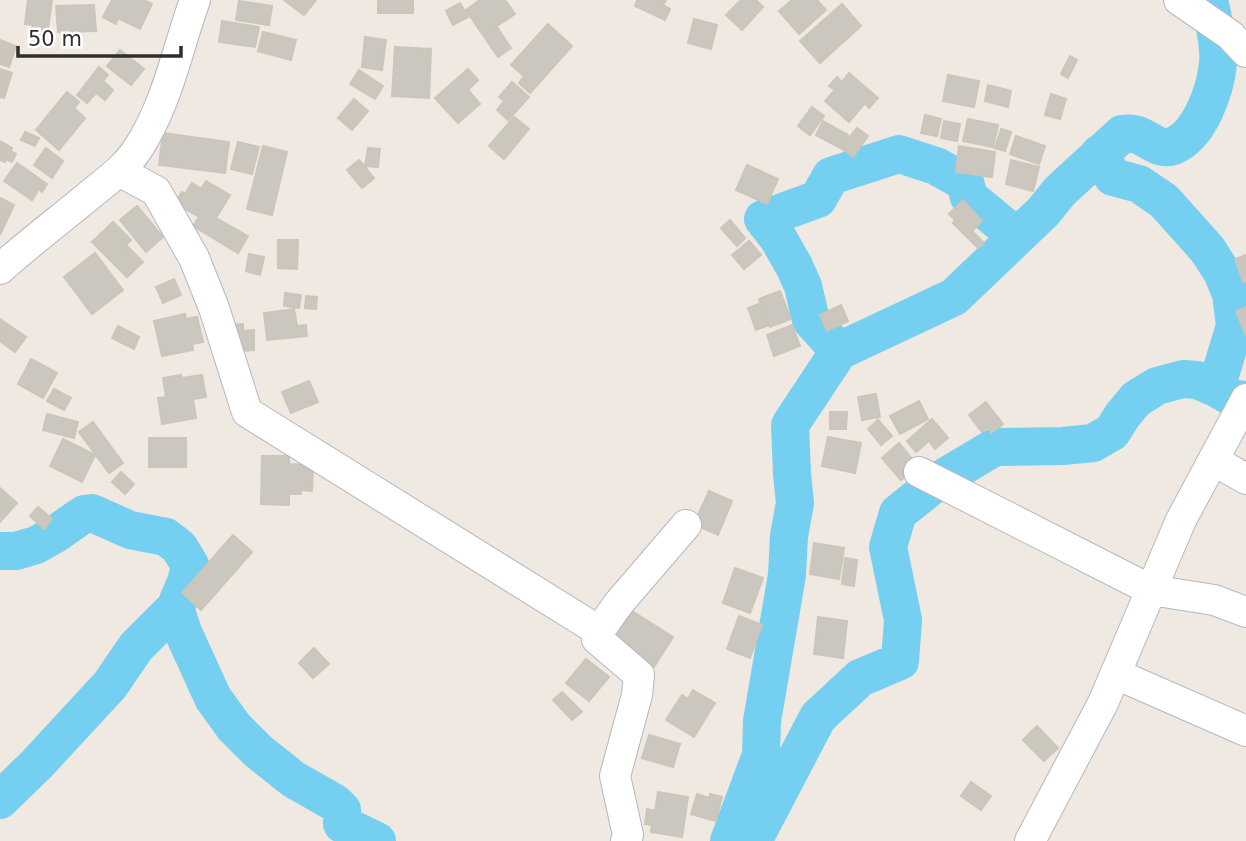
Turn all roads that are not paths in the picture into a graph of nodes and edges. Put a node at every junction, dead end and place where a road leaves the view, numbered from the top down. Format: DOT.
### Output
graph roads {
  1 [pos="195,0"];
  2 [pos="1188,7"];
  3 [pos="1238,44"];
  4 [pos="119,171"];
  5 [pos="0,269"];
  6 [pos="1242,405"];
  7 [pos="1213,460"];
  8 [pos="919,472"];
  9 [pos="1246,479"];
  10 [pos="686,525"];
  11 [pos="1151,590"];
  12 [pos="1246,612"];
  13 [pos="599,631"];
  14 [pos="1116,674"];
  15 [pos="1246,732"];
  16 [pos="626,841"];
  17 [pos="1030,841"];
  1 -- 4 [label="street"];
  2 -- 3 [label="street"];
  4 -- 5 [label="street"];
  4 -- 13 [label="street"];
  6 -- 7 [label="street"];
  7 -- 9 [label="street"];
  7 -- 11 [label="street"];
  8 -- 11 [label="street"];
  10 -- 13 [label="street"];
  11 -- 12 [label="street"];
  11 -- 14 [label="street"];
  13 -- 16 [label="street"];
  14 -- 15 [label="street"];
  14 -- 17 [label="street"];
}
